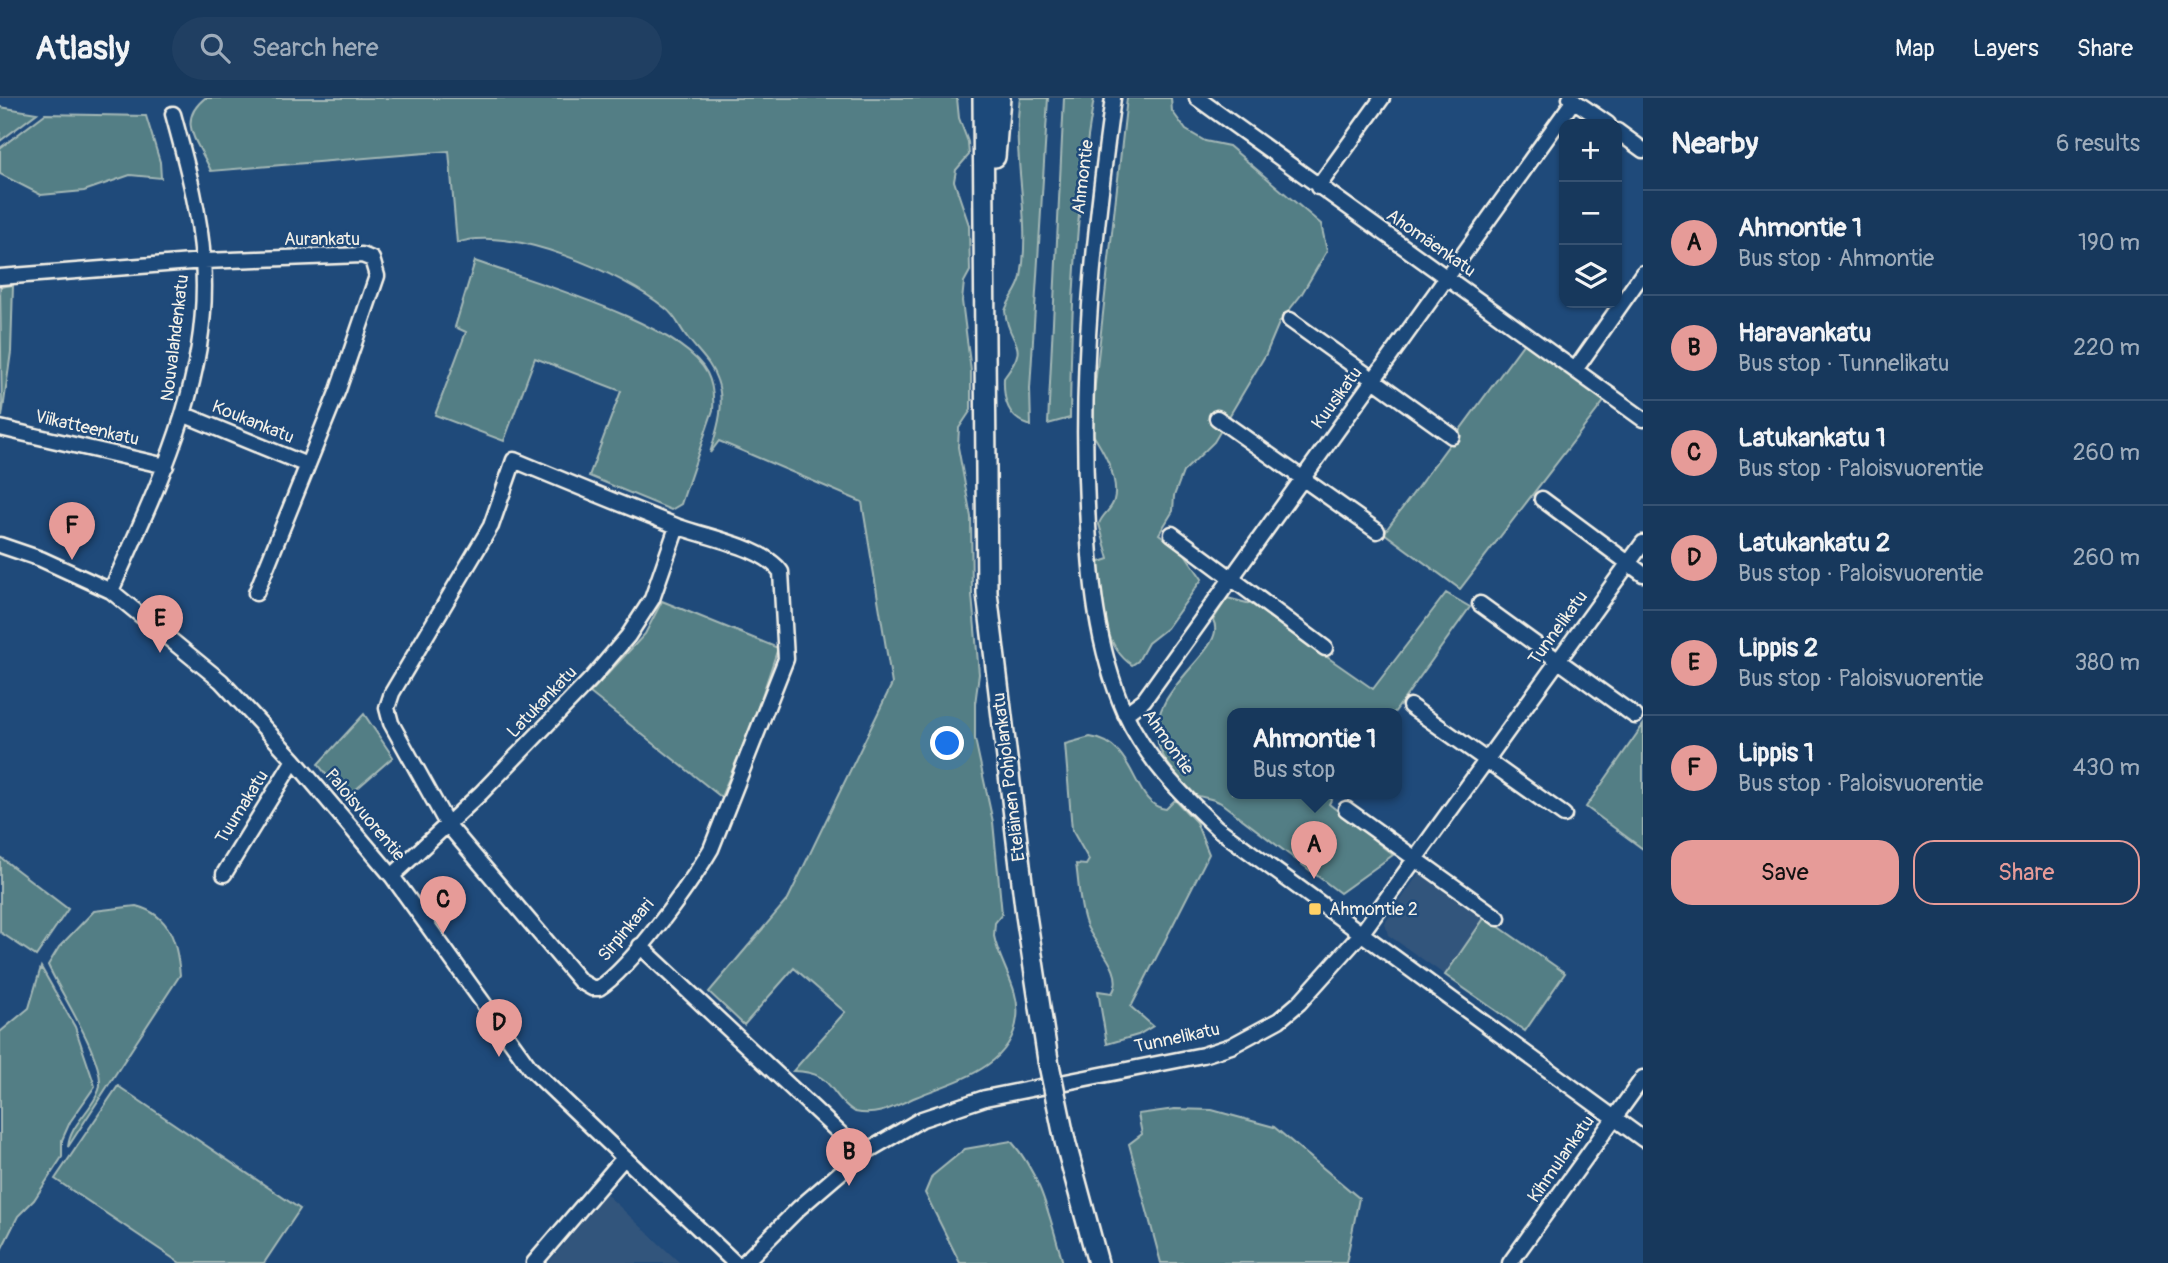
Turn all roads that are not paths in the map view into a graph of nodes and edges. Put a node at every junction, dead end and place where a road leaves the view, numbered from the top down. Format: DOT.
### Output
graph roads {
  1 [pos="983,98"];
  2 [pos="1000,98"];
  3 [pos="1113,98"];
  4 [pos="1197,98"];
  5 [pos="1382,98"];
  6 [pos="1572,99"];
  7 [pos="173,114"];
  8 [pos="1601,119"];
  9 [pos="1622,135"];
  10 [pos="1643,150"];
  11 [pos="1318,187"];
  12 [pos="204,261"];
  13 [pos="1643,273"];
  14 [pos="0,277"];
  15 [pos="1447,278"];
  16 [pos="985,284"];
  17 [pos="1290,320"];
  18 [pos="1575,370"];
  19 [pos="1374,379"];
  20 [pos="185,415"];
  21 [pos="1217,418"];
  22 [pos="1643,419"];
  23 [pos="0,428"];
  24 [pos="1452,436"];
  25 [pos="307,465"];
  26 [pos="166,466"];
  27 [pos="1303,479"];
  28 [pos="1542,499"];
  29 [pos="677,527"];
  30 [pos="1377,531"];
  31 [pos="1172,534"];
  32 [pos="1643,543"];
  33 [pos="0,545"];
  34 [pos="1628,564"];
  35 [pos="1643,574"];
  36 [pos="1231,578"];
  37 [pos="111,591"];
  38 [pos="256,593"];
  39 [pos="1480,604"];
  40 [pos="1325,648"];
  41 [pos="1558,662"];
  42 [pos="1410,706"];
  43 [pos="1125,714"];
  44 [pos="1635,716"];
  45 [pos="294,760"];
  46 [pos="1487,760"];
  47 [pos="1346,808"];
  48 [pos="1564,815"];
  49 [pos="447,824"];
  50 [pos="1415,860"];
  51 [pos="224,874"];
  52 [pos="392,876"];
  53 [pos="1498,918"];
  54 [pos="1362,934"];
  55 [pos="640,946"];
  56 [pos="1643,1078"];
  57 [pos="1614,1118"];
  58 [pos="1643,1139"];
  59 [pos="862,1154"];
  60 [pos="623,1159"];
  61 [pos="534,1263"];
  62 [pos="735,1263"];
  63 [pos="744,1263"];
  64 [pos="1098,1263"];
  65 [pos="1510,1263"];
  1 -- 16 [label="main road, Eteläinen Pohjolankatu"];
  2 -- 16 [label="main road, Eteläinen Pohjolankatu"];
  3 -- 43 [label="street, Ahmontie"];
  4 -- 11 [label="street, Ahomäenkatu"];
  5 -- 11 [label="street"];
  6 -- 8 [label="street"];
  6 -- 15 [label="street, Kuusikatu"];
  7 -- 12 [label="street, Nouvalahdenkatu"];
  9 -- 10 [label="street"];
  11 -- 15 [label="street, Ahomäenkatu"];
  12 -- 14 [label="street, Aurankatu"];
  12 -- 20 [label="street, Nouvalahdenkatu"];
  12 -- 25 [label="street, Aurankatu"];
  13 -- 18 [label="street"];
  15 -- 18 [label="street, Ahomäenkatu"];
  15 -- 19 [label="street, Kuusikatu"];
  16 -- 64 [label="main road, Eteläinen Pohjolankatu, bridge"];
  17 -- 19 [label="street"];
  18 -- 22 [label="street, Ahomäenkatu"];
  19 -- 24 [label="street"];
  19 -- 27 [label="street, Kuusikatu"];
  20 -- 25 [label="street, Koukankatu"];
  20 -- 26 [label="street, Nouvalahdenkatu"];
  21 -- 27 [label="street"];
  23 -- 26 [label="street, Viikatteenkatu"];
  25 -- 38 [label="street, Aurankatu"];
  26 -- 37 [label="street, Nouvalahdenkatu"];
  27 -- 30 [label="street"];
  27 -- 36 [label="street, Kuusikatu"];
  28 -- 34 [label="street"];
  29 -- 49 [label="street, Latukankatu"];
  29 -- 49 [label="street, Sirpinkaari"];
  29 -- 55 [label="street, Sirpinkaari"];
  31 -- 36 [label="street"];
  32 -- 34 [label="street, Tunnelikatu"];
  33 -- 37 [label="street, Paloisvuorentie"];
  34 -- 35 [label="street"];
  34 -- 41 [label="street, Tunnelikatu"];
  36 -- 40 [label="street"];
  36 -- 43 [label="street, Kuusikatu"];
  37 -- 45 [label="street, Paloisvuorentie"];
  39 -- 41 [label="street"];
  41 -- 44 [label="street"];
  41 -- 46 [label="street, Tunnelikatu"];
  42 -- 46 [label="street"];
  43 -- 54 [label="street, Ahmontie"];
  45 -- 51 [label="street, Tuumakatu"];
  45 -- 52 [label="street, Paloisvuorentie"];
  46 -- 48 [label="street"];
  46 -- 50 [label="street, Tunnelikatu"];
  47 -- 50 [label="street"];
  49 -- 52 [label="street, Latukankatu"];
  49 -- 55 [label="street, Sirpinkaari"];
  50 -- 53 [label="street"];
  50 -- 54 [label="street, Tunnelikatu"];
  52 -- 60 [label="street, Paloisvuorentie"];
  54 -- 57 [label="street, Ahmontie"];
  54 -- 59 [label="street, Tunnelikatu"];
  55 -- 59 [label="street"];
  56 -- 57 [label="street, Kihmulankatu"];
  57 -- 58 [label="street, Ahmontie"];
  57 -- 65 [label="street, Kihmulankatu"];
  59 -- 63 [label="street, Tunnelikatu"];
  60 -- 61 [label="street"];
  60 -- 62 [label="street, Paloisvuorentie"];
}
